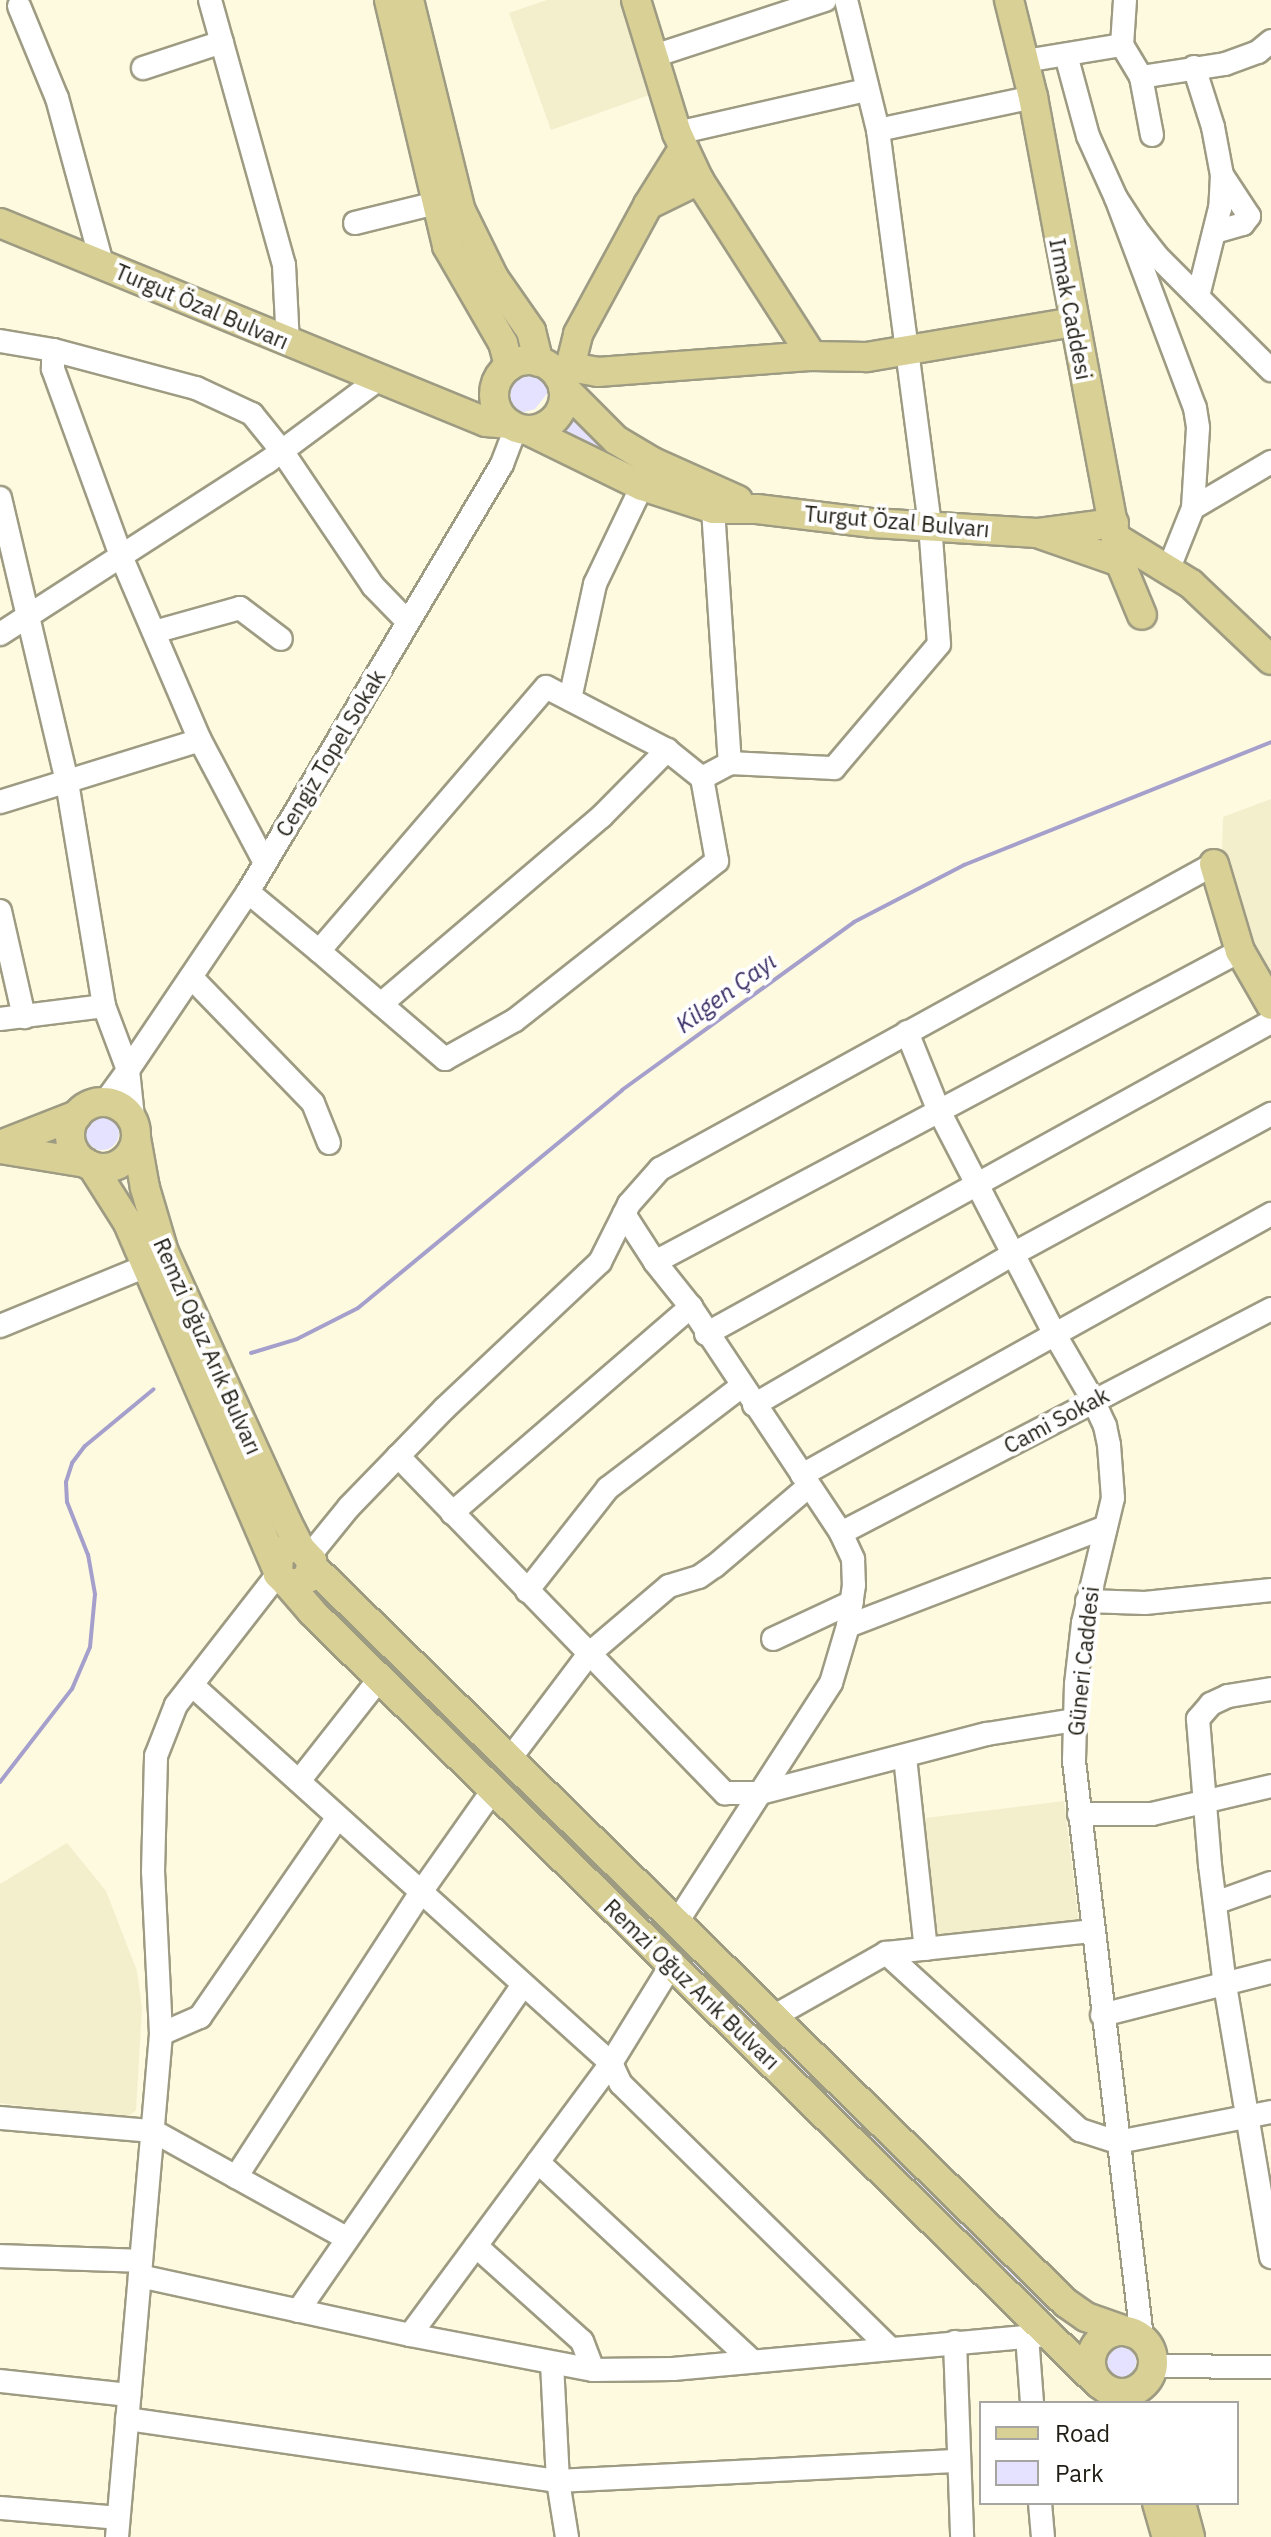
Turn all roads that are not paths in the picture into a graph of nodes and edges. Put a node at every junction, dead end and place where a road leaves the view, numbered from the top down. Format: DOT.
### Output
graph roads {
  1 [pos="210,0"];
  2 [pos="389,0"];
  3 [pos="409,0"];
  4 [pos="636,0"];
  5 [pos="825,0"];
  6 [pos="846,0"];
  7 [pos="1009,0"];
  8 [pos="1125,0"];
  9 [pos="17,7"];
  10 [pos="1271,41"];
  11 [pos="222,42"];
  12 [pos="1122,45"];
  13 [pos="1066,55"];
  14 [pos="654,56"];
  15 [pos="1025,61"];
  16 [pos="1194,67"];
  17 [pos="143,68"];
  18 [pos="1141,77"];
  19 [pos="867,90"];
  20 [pos="1033,97"];
  21 [pos="878,130"];
  22 [pos="1152,135"];
  23 [pos="680,141"];
  24 [pos="1222,175"];
  25 [pos="699,180"];
  26 [pos="1116,198"];
  27 [pos="436,203"];
  28 [pos="648,205"];
  29 [pos="0,223"];
  30 [pos="355,223"];
  31 [pos="1215,232"];
  32 [pos="102,264"];
  33 [pos="1198,296"];
  34 [pos="1073,322"];
  35 [pos="0,341"];
  36 [pos="288,343"];
  37 [pos="53,350"];
  38 [pos="905,350"];
  39 [pos="812,356"];
  40 [pos="1271,370"];
  41 [pos="555,371"];
  42 [pos="503,374"];
  43 [pos="393,382"];
  44 [pos="518,427"];
  45 [pos="282,451"];
  46 [pos="1271,462"];
  47 [pos="642,486"];
  48 [pos="0,498"];
  49 [pos="1193,508"];
  50 [pos="713,509"];
  51 [pos="757,509"];
  52 [pos="930,525"];
  53 [pos="1037,533"];
  54 [pos="1117,541"];
  55 [pos="121,556"];
  56 [pos="1169,568"];
  57 [pos="1142,615"];
  58 [pos="28,616"];
  59 [pos="408,622"];
  60 [pos="154,632"];
  61 [pos="0,634"];
  62 [pos="281,639"];
  63 [pos="1271,660"];
  64 [pos="570,699"];
  65 [pos="200,740"];
  66 [pos="667,750"];
  67 [pos="730,763"];
  68 [pos="702,778"];
  69 [pos="67,782"];
  70 [pos="0,802"];
  71 [pos="265,863"];
  72 [pos="1214,864"];
  73 [pos="248,892"];
  74 [pos="0,911"];
  75 [pos="319,951"];
  76 [pos="1240,951"];
  77 [pos="191,977"];
  78 [pos="1267,991"];
  79 [pos="381,1004"];
  80 [pos="104,1006"];
  81 [pos="24,1017"];
  82 [pos="0,1019"];
  83 [pos="1271,1022"];
  84 [pos="907,1032"];
  85 [pos="128,1070"];
  86 [pos="105,1102"];
  87 [pos="938,1109"];
  88 [pos="1271,1114"];
  89 [pos="77,1115"];
  90 [pos="135,1132"];
  91 [pos="329,1143"];
  92 [pos="0,1147"];
  93 [pos="89,1165"];
  94 [pos="976,1183"];
  95 [pos="624,1214"];
  96 [pos="1271,1214"];
  97 [pos="1013,1254"];
  98 [pos="655,1262"];
  99 [pos="146,1266"];
  100 [pos="691,1307"];
  101 [pos="1271,1309"];
  102 [pos="0,1326"];
  103 [pos="1054,1333"];
  104 [pos="706,1334"];
  105 [pos="748,1396"];
  106 [pos="1093,1400"];
  107 [pos="398,1456"];
  108 [pos="806,1480"];
  109 [pos="452,1513"];
  110 [pos="1106,1527"];
  111 [pos="841,1533"];
  112 [pos="307,1557"];
  113 [pos="280,1574"];
  114 [pos="1271,1590"];
  115 [pos="527,1591"];
  116 [pos="1087,1601"];
  117 [pos="852,1602"];
  118 [pos="848,1626"];
  119 [pos="773,1639"];
  120 [pos="589,1654"];
  121 [pos="380,1678"];
  122 [pos="192,1685"];
  123 [pos="1271,1689"];
  124 [pos="1074,1720"];
  125 [pos="905,1757"];
  126 [pos="509,1760"];
  127 [pos="299,1781"];
  128 [pos="1271,1786"];
  129 [pos="493,1790"];
  130 [pos="760,1793"];
  131 [pos="1204,1800"];
  132 [pos="1079,1814"];
  133 [pos="338,1817"];
  134 [pos="1271,1883"];
  135 [pos="421,1892"];
  136 [pos="1215,1903"];
  137 [pos="677,1922"];
  138 [pos="1092,1931"];
  139 [pos="926,1949"];
  140 [pos="886,1953"];
  141 [pos="672,1964"];
  142 [pos="1271,1972"];
  143 [pos="523,1985"];
  144 [pos="1225,1985"];
  145 [pos="1102,2015"];
  146 [pos="773,2017"];
  147 [pos="161,2034"];
  148 [pos="611,2063"];
  149 [pos="1271,2112"];
  150 [pos="1247,2117"];
  151 [pos="0,2118"];
  152 [pos="153,2131"];
  153 [pos="1118,2142"];
  154 [pos="538,2162"];
  155 [pos="236,2177"];
  156 [pos="346,2238"];
  157 [pos="476,2246"];
  158 [pos="0,2256"];
  159 [pos="1271,2257"];
  160 [pos="141,2268"];
  161 [pos="298,2311"];
  162 [pos="410,2335"];
  163 [pos="1137,2335"];
  164 [pos="1038,2336"];
  165 [pos="955,2342"];
  166 [pos="890,2348"];
  167 [pos="751,2360"];
  168 [pos="552,2363"];
  169 [pos="1271,2367"];
  170 [pos="593,2370"];
  171 [pos="0,2381"];
  172 [pos="1154,2382"];
  173 [pos="1107,2392"];
  174 [pos="129,2395"];
  175 [pos="1032,2401"];
  176 [pos="127,2419"];
  177 [pos="959,2461"];
  178 [pos="558,2481"];
  179 [pos="1040,2505"];
  180 [pos="1158,2505"];
  181 [pos="1182,2505"];
  182 [pos="0,2508"];
  183 [pos="118,2527"];
  184 [pos="567,2537"];
  185 [pos="962,2537"];
  186 [pos="1043,2537"];
  187 [pos="1167,2537"];
  188 [pos="1190,2537"];
  1 -- 11 [label="street"];
  2 -- 27 [label="main road"];
  3 -- 41 [label="main road"];
  4 -- 14 [label="main road"];
  5 -- 14 [label="street"];
  6 -- 19 [label="street"];
  7 -- 15 [label="main road, Irmak Caddesi"];
  8 -- 12 [label="street"];
  9 -- 32 [label="street"];
  10 -- 16 [label="street"];
  11 -- 17 [label="street"];
  11 -- 36 [label="street"];
  12 -- 13 [label="street"];
  12 -- 18 [label="street"];
  13 -- 15 [label="street"];
  13 -- 26 [label="street"];
  14 -- 23 [label="main road"];
  15 -- 20 [label="main road, Irmak Caddesi"];
  16 -- 18 [label="street"];
  16 -- 24 [label="street"];
  18 -- 22 [label="street"];
  19 -- 21 [label="street"];
  19 -- 23 [label="street"];
  20 -- 21 [label="street"];
  20 -- 34 [label="main road, Irmak Caddesi"];
  21 -- 38 [label="street"];
  23 -- 25 [label="main road"];
  23 -- 28 [label="main road"];
  24 -- 31 [label="street"];
  24 -- 31 [label="street"];
  25 -- 28 [label="main road"];
  25 -- 39 [label="main road"];
  26 -- 33 [label="street"];
  26 -- 49 [label="street"];
  27 -- 30 [label="street"];
  27 -- 42 [label="main road"];
  28 -- 41 [label="main road"];
  29 -- 32 [label="main road, Turgut Özal Bulvarı"];
  31 -- 33 [label="street"];
  32 -- 36 [label="main road, Turgut Özal Bulvarı"];
  33 -- 40 [label="street"];
  34 -- 38 [label="main road"];
  34 -- 54 [label="main road, Irmak Caddesi"];
  35 -- 37 [label="street"];
  36 -- 43 [label="main road, Turgut Özal Bulvarı"];
  37 -- 45 [label="street"];
  37 -- 55 [label="street"];
  38 -- 39 [label="main road"];
  38 -- 52 [label="street"];
  39 -- 41 [label="main road"];
  41 -- 42 [label="main road, Turgut Özal Bulvarı"];
  41 -- 44 [label="main road"];
  41 -- 51 [label="main road, Turgut Özal Bulvarı"];
  42 -- 43 [label="main road, Turgut Özal Bulvarı"];
  42 -- 44 [label="main road"];
  43 -- 44 [label="main road, Turgut Özal Bulvarı"];
  43 -- 45 [label="street"];
  44 -- 47 [label="main road, Turgut Özal Bulvarı"];
  44 -- 59 [label="street, Cengiz Topel Sokak"];
  45 -- 55 [label="street"];
  45 -- 59 [label="street"];
  46 -- 49 [label="street"];
  47 -- 50 [label="main road, Turgut Özal Bulvarı"];
  47 -- 64 [label="street"];
  48 -- 58 [label="street"];
  49 -- 56 [label="street"];
  50 -- 51 [label="main road, Turgut Özal Bulvarı"];
  50 -- 67 [label="street"];
  51 -- 52 [label="main road, Turgut Özal Bulvarı"];
  52 -- 53 [label="main road, Turgut Özal Bulvarı"];
  52 -- 67 [label="street"];
  53 -- 54 [label="main road"];
  53 -- 54 [label="main road"];
  54 -- 56 [label="main road"];
  54 -- 57 [label="main road, Irmak Caddesi"];
  55 -- 58 [label="street"];
  55 -- 60 [label="street"];
  56 -- 63 [label="main road"];
  58 -- 61 [label="street"];
  58 -- 69 [label="street"];
  59 -- 71 [label="street, Cengiz Topel Sokak"];
  60 -- 62 [label="street"];
  60 -- 65 [label="street"];
  64 -- 66 [label="street"];
  64 -- 75 [label="street"];
  65 -- 69 [label="street"];
  65 -- 71 [label="street"];
  66 -- 68 [label="street"];
  66 -- 79 [label="street"];
  67 -- 68 [label="street"];
  68 -- 79 [label="street"];
  69 -- 70 [label="street"];
  69 -- 80 [label="street"];
  71 -- 73 [label="street, Cengiz Topel Sokak"];
  72 -- 76 [label="main road"];
  72 -- 84 [label="street"];
  73 -- 75 [label="street"];
  73 -- 77 [label="street, Cengiz Topel Sokak"];
  74 -- 81 [label="street"];
  75 -- 79 [label="street"];
  76 -- 78 [label="main road"];
  76 -- 87 [label="street"];
  77 -- 85 [label="street, Cengiz Topel Sokak"];
  77 -- 91 [label="street"];
  80 -- 81 [label="street"];
  80 -- 85 [label="street"];
  81 -- 82 [label="street"];
  83 -- 94 [label="street"];
  84 -- 87 [label="street, Güneri Caddesi"];
  84 -- 95 [label="street"];
  85 -- 86 [label="street, Cengiz Topel Sokak"];
  85 -- 90 [label="street"];
  86 -- 89 [label="main road"];
  86 -- 90 [label="main road"];
  87 -- 94 [label="street, Güneri Caddesi"];
  87 -- 98 [label="street"];
  88 -- 97 [label="street"];
  89 -- 92 [label="main road"];
  89 -- 93 [label="main road, Remzi Oğuz Arık Bulvarı"];
  90 -- 93 [label="main road"];
  90 -- 112 [label="main road, Remzi Oğuz Arık Bulvarı"];
  92 -- 93 [label="main road"];
  93 -- 99 [label="main road, Remzi Oğuz Arık Bulvarı"];
  94 -- 97 [label="street, Güneri Caddesi"];
  94 -- 104 [label="street"];
  95 -- 98 [label="street"];
  95 -- 107 [label="street"];
  96 -- 103 [label="street"];
  97 -- 103 [label="street, Güneri Caddesi"];
  97 -- 105 [label="street"];
  98 -- 100 [label="street"];
  99 -- 102 [label="street"];
  99 -- 113 [label="main road, Remzi Oğuz Arık Bulvarı"];
  100 -- 104 [label="street"];
  100 -- 109 [label="street"];
  101 -- 106 [label="street, Cami Sokak"];
  103 -- 106 [label="street, Güneri Caddesi"];
  103 -- 108 [label="street"];
  104 -- 105 [label="street"];
  105 -- 108 [label="street"];
  105 -- 115 [label="street"];
  106 -- 110 [label="street, Güneri Caddesi"];
  106 -- 111 [label="street, Cami Sokak"];
  107 -- 109 [label="street"];
  107 -- 112 [label="street"];
  108 -- 111 [label="street"];
  108 -- 120 [label="street"];
  109 -- 115 [label="street"];
  110 -- 116 [label="street, Güneri Caddesi"];
  110 -- 118 [label="street"];
  111 -- 117 [label="street"];
  112 -- 113 [label="main road"];
  112 -- 126 [label="main road, Remzi Oğuz Arık Bulvarı"];
  113 -- 121 [label="main road, Remzi Oğuz Arık Bulvarı"];
  113 -- 122 [label="street"];
  114 -- 116 [label="street"];
  115 -- 120 [label="street"];
  116 -- 124 [label="street, Güneri Caddesi"];
  117 -- 118 [label="street"];
  117 -- 119 [label="street"];
  118 -- 130 [label="street"];
  120 -- 126 [label="street"];
  120 -- 130 [label="street"];
  121 -- 127 [label="street"];
  121 -- 129 [label="main road, Remzi Oğuz Arık Bulvarı"];
  122 -- 127 [label="street"];
  122 -- 147 [label="street"];
  123 -- 131 [label="street"];
  124 -- 125 [label="street"];
  124 -- 132 [label="street, Güneri Caddesi"];
  125 -- 130 [label="street"];
  125 -- 139 [label="street"];
  126 -- 137 [label="main road, Remzi Oğuz Arık Bulvarı"];
  127 -- 133 [label="street"];
  128 -- 131 [label="street"];
  129 -- 135 [label="street"];
  129 -- 141 [label="main road, Remzi Oğuz Arık Bulvarı"];
  130 -- 137 [label="street"];
  131 -- 132 [label="street"];
  131 -- 136 [label="street"];
  132 -- 138 [label="street, Güneri Caddesi"];
  133 -- 135 [label="street"];
  133 -- 147 [label="street"];
  134 -- 136 [label="street"];
  135 -- 143 [label="street"];
  135 -- 155 [label="street"];
  136 -- 144 [label="street"];
  137 -- 146 [label="main road, Remzi Oğuz Arık Bulvarı"];
  138 -- 139 [label="street"];
  138 -- 145 [label="street, Güneri Caddesi"];
  139 -- 140 [label="street"];
  140 -- 146 [label="street"];
  140 -- 153 [label="street"];
  141 -- 148 [label="street"];
  141 -- 164 [label="main road, Remzi Oğuz Arık Bulvarı"];
  142 -- 144 [label="street"];
  143 -- 148 [label="street"];
  143 -- 156 [label="street"];
  144 -- 145 [label="street"];
  144 -- 150 [label="street"];
  145 -- 153 [label="street, Güneri Caddesi"];
  146 -- 163 [label="main road, Remzi Oğuz Arık Bulvarı"];
  147 -- 152 [label="street"];
  148 -- 154 [label="street"];
  148 -- 166 [label="street"];
  149 -- 150 [label="street"];
  150 -- 153 [label="street"];
  150 -- 159 [label="street"];
  151 -- 152 [label="street"];
  152 -- 155 [label="street"];
  152 -- 160 [label="street"];
  153 -- 163 [label="street, Güneri Caddesi"];
  154 -- 157 [label="street"];
  154 -- 167 [label="street"];
  155 -- 156 [label="street"];
  156 -- 161 [label="street"];
  157 -- 162 [label="street"];
  157 -- 170 [label="street"];
  158 -- 160 [label="street"];
  160 -- 161 [label="street"];
  160 -- 174 [label="street"];
  161 -- 162 [label="street"];
  162 -- 168 [label="street"];
  163 -- 172 [label="main road, Güneri Caddesi"];
  163 -- 173 [label="main road"];
  164 -- 165 [label="street"];
  164 -- 173 [label="main road, Remzi Oğuz Arık Bulvarı"];
  164 -- 175 [label="street"];
  165 -- 166 [label="street"];
  165 -- 177 [label="street"];
  166 -- 167 [label="street"];
  167 -- 170 [label="street"];
  168 -- 170 [label="street"];
  168 -- 178 [label="street"];
  169 -- 172 [label="street"];
  171 -- 174 [label="street"];
  172 -- 173 [label="main road"];
  174 -- 176 [label="street"];
  176 -- 178 [label="street"];
  176 -- 183 [label="street"];
  177 -- 178 [label="street"];
  177 -- 185 [label="street"];
  178 -- 184 [label="street"];
  179 -- 186 [label="street"];
  180 -- 187 [label="main road"];
  181 -- 188 [label="main road"];
  182 -- 183 [label="street"];
}
